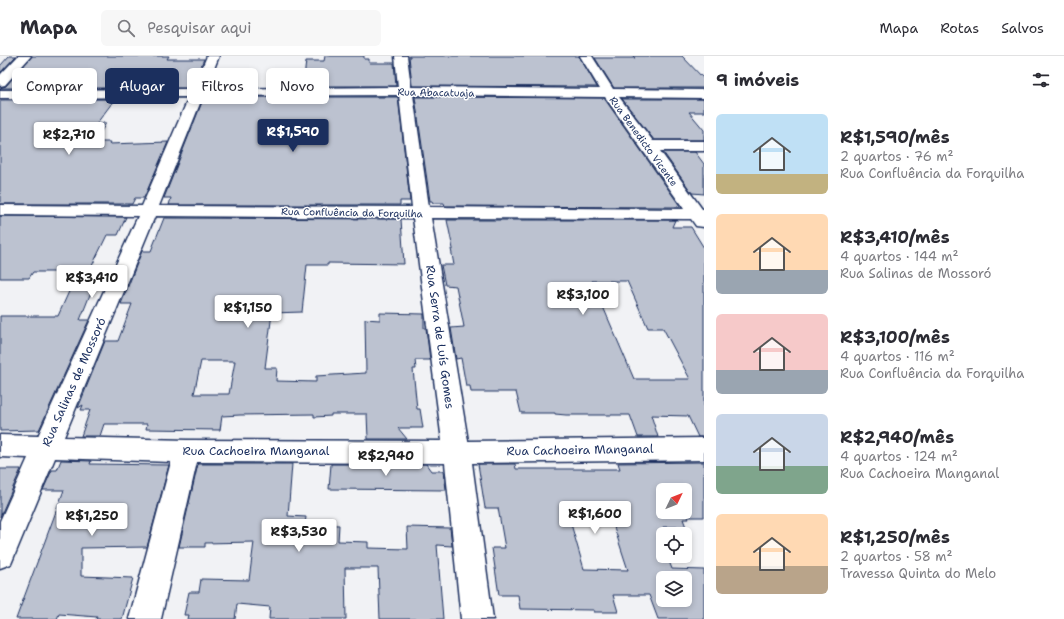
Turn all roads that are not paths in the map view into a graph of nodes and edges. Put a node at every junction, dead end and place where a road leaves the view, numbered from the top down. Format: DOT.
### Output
graph roads {
  1 [pos="25,56"];
  2 [pos="213,56"];
  3 [pos="401,56"];
  4 [pos="586,56"];
  5 [pos="208,68"];
  6 [pos="0,82"];
  7 [pos="407,91"];
  8 [pos="187,92"];
  9 [pos="258,92"];
  10 [pos="0,94"];
  11 [pos="610,94"];
  12 [pos="704,94"];
  13 [pos="193,104"];
  14 [pos="649,146"];
  15 [pos="704,146"];
  16 [pos="0,210"];
  17 [pos="149,210"];
  18 [pos="422,213"];
  19 [pos="701,218"];
  20 [pos="0,446"];
  21 [pos="46,446"];
  22 [pos="704,449"];
  23 [pos="187,451"];
  24 [pos="456,452"];
  25 [pos="0,554"];
  26 [pos="145,619"];
  27 [pos="477,619"];
  1 -- 6 [label="street"];
  2 -- 5 [label="street, Rua Salinas de Mossoró"];
  3 -- 7 [label="street, Rua Serra de Luís Gomes"];
  4 -- 11 [label="street, Rua Benedicto Vicente"];
  7 -- 9 [label="street, Rua Abacatuaja"];
  7 -- 11 [label="street, Rua Abacatuaja"];
  7 -- 18 [label="street, Rua Serra de Luís Gomes"];
  8 -- 10 [label="street, Rua Abacatuaja"];
  11 -- 12 [label="street, Rua Abacatuaja"];
  11 -- 14 [label="street, Rua Benedicto Vicente"];
  13 -- 17 [label="street, Rua Salinas de Mossoró"];
  14 -- 15 [label="street"];
  14 -- 19 [label="street, Rua Benedicto Vicente"];
  16 -- 17 [label="street, Rua Confluência da Forquilha"];
  17 -- 18 [label="street, Rua Confluência da Forquilha"];
  17 -- 21 [label="street, Rua Salinas de Mossoró"];
  18 -- 19 [label="street, Rua Confluência da Forquilha"];
  18 -- 24 [label="street, Rua Serra de Luís Gomes"];
  20 -- 21 [label="street, Rua Cachoeira Manganal"];
  21 -- 23 [label="street, Rua Cachoeira Manganal"];
  21 -- 25 [label="street, Rua Salinas de Mossoró"];
  22 -- 24 [label="street, Rua Cachoeira Manganal"];
  23 -- 24 [label="street, Rua Cachoeira Manganal"];
  23 -- 26 [label="street"];
  24 -- 27 [label="street, Rua Serra de Luís Gomes"];
}
